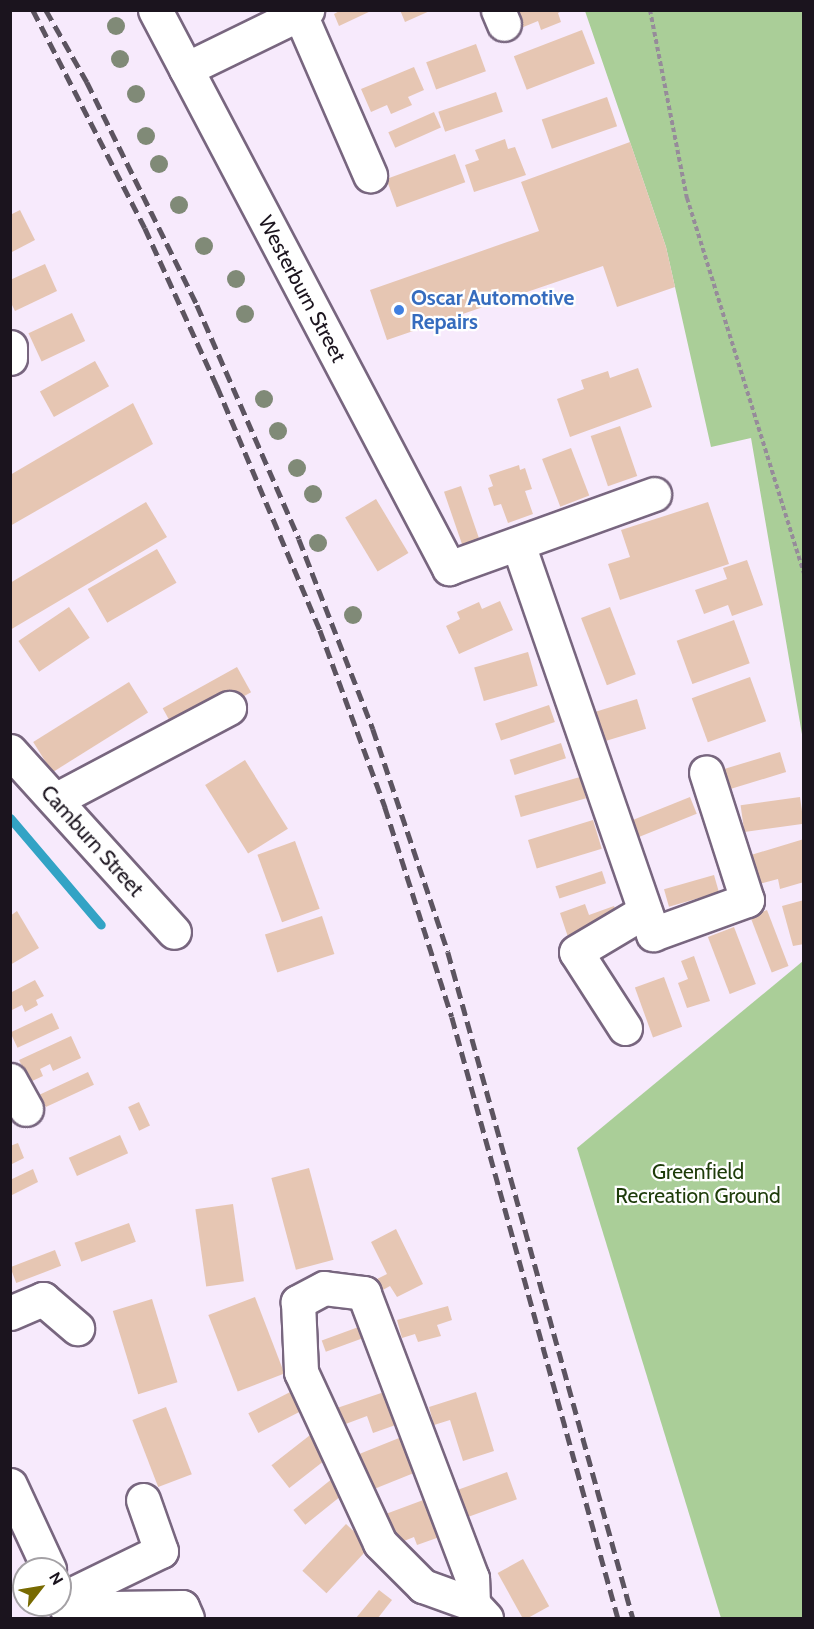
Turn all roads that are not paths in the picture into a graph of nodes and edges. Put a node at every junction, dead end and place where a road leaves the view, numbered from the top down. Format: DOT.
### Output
graph roads {
  1 [pos="155,10"];
  2 [pos="303,12"];
  3 [pos="186,69"];
  4 [pos="370,175"];
  5 [pos="10,347"];
  6 [pos="10,358"];
  7 [pos="654,494"];
  8 [pos="518,544"];
  9 [pos="229,708"];
  10 [pos="10,751"];
  11 [pos="706,772"];
  12 [pos="55,800"];
  13 [pos="645,910"];
  14 [pos="174,932"];
  15 [pos="625,1028"];
  16 [pos="10,1080"];
  17 [pos="26,1110"];
  18 [pos="10,1313"];
  19 [pos="77,1328"];
  20 [pos="10,1485"];
  21 [pos="142,1500"];
  22 [pos="43,1557"];
  23 [pos="72,1600"];
  24 [pos="479,1611"];
  25 [pos="90,1618"];
  26 [pos="187,1618"];
  1 -- 3 [label="street, Westerburn Street"];
  2 -- 3 [label="street"];
  2 -- 4 [label="street"];
  3 -- 8 [label="street, Westerburn Street"];
  5 -- 6 [label="street"];
  7 -- 8 [label="street"];
  8 -- 13 [label="street"];
  9 -- 12 [label="street"];
  10 -- 12 [label="street, Camburn Street"];
  11 -- 13 [label="street"];
  12 -- 14 [label="street, Camburn Street"];
  13 -- 15 [label="street"];
  16 -- 17 [label="street"];
  18 -- 19 [label="street"];
  20 -- 22 [label="street"];
  21 -- 23 [label="street"];
  24 -- 24 [label="street"];
  25 -- 26 [label="street"];
}
